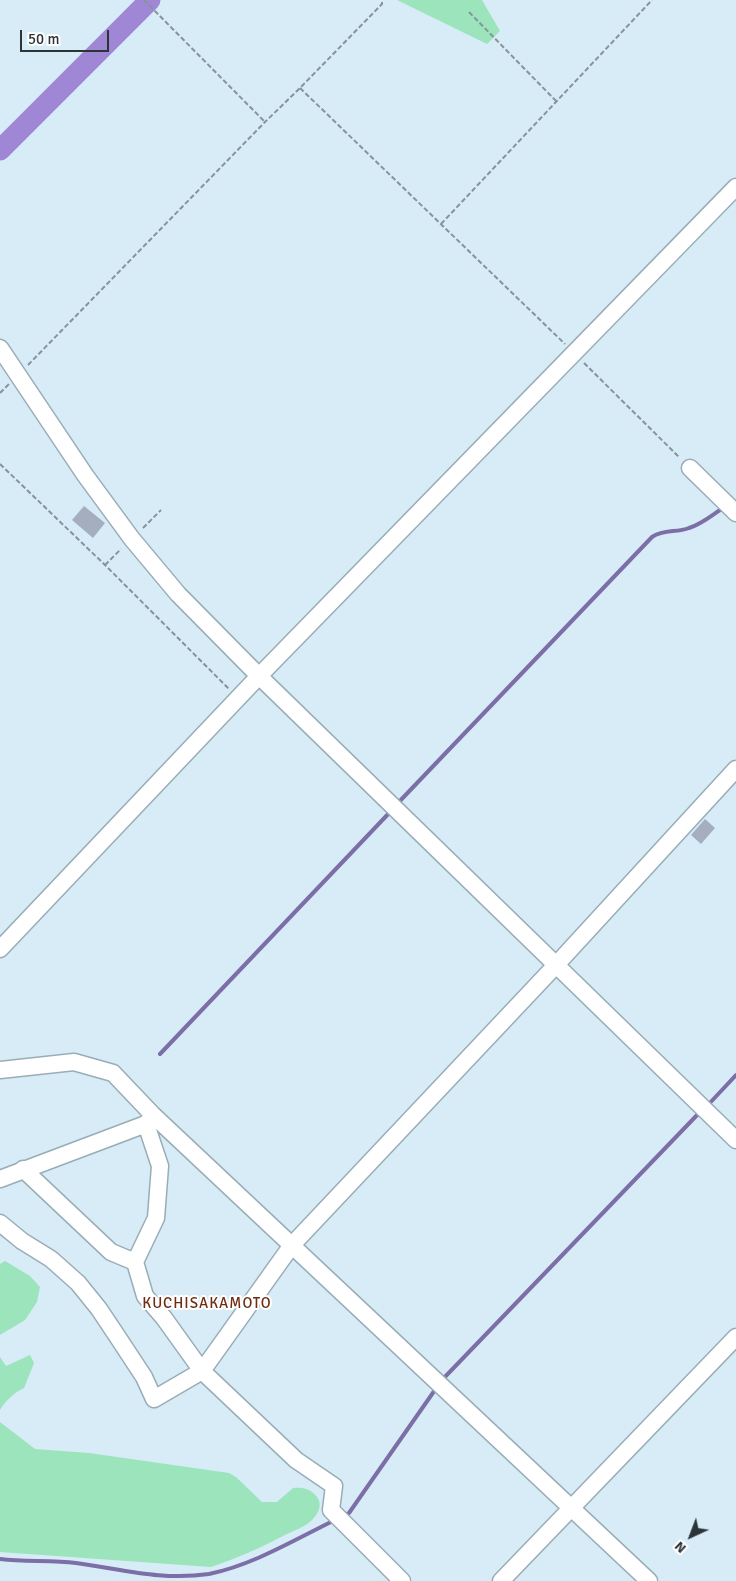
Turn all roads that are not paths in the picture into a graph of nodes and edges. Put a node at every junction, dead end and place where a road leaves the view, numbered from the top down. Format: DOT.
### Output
graph roads {
  1 [pos="736,187"];
  2 [pos="0,348"];
  3 [pos="690,468"];
  4 [pos="736,513"];
  5 [pos="259,676"];
  6 [pos="736,769"];
  7 [pos="0,949"];
  8 [pos="556,964"];
  9 [pos="0,1070"];
  10 [pos="150,1119"];
  11 [pos="736,1140"];
  12 [pos="24,1170"];
  13 [pos="0,1179"];
  14 [pos="0,1222"];
  15 [pos="292,1244"];
  16 [pos="135,1262"];
  17 [pos="736,1337"];
  18 [pos="202,1371"];
  19 [pos="571,1509"];
  20 [pos="402,1581"];
  21 [pos="501,1581"];
  22 [pos="649,1581"];
  1 -- 5 [label="street"];
  2 -- 5 [label="street"];
  3 -- 4 [label="street"];
  5 -- 7 [label="street"];
  5 -- 8 [label="street"];
  6 -- 8 [label="street"];
  8 -- 11 [label="street"];
  8 -- 15 [label="street"];
  9 -- 10 [label="street"];
  10 -- 12 [label="street"];
  10 -- 15 [label="street"];
  10 -- 16 [label="street"];
  12 -- 13 [label="street"];
  12 -- 16 [label="street"];
  14 -- 18 [label="street"];
  15 -- 18 [label="street"];
  15 -- 19 [label="street"];
  16 -- 18 [label="street"];
  17 -- 19 [label="street"];
  18 -- 20 [label="street"];
  19 -- 21 [label="street"];
  19 -- 22 [label="street"];
}
